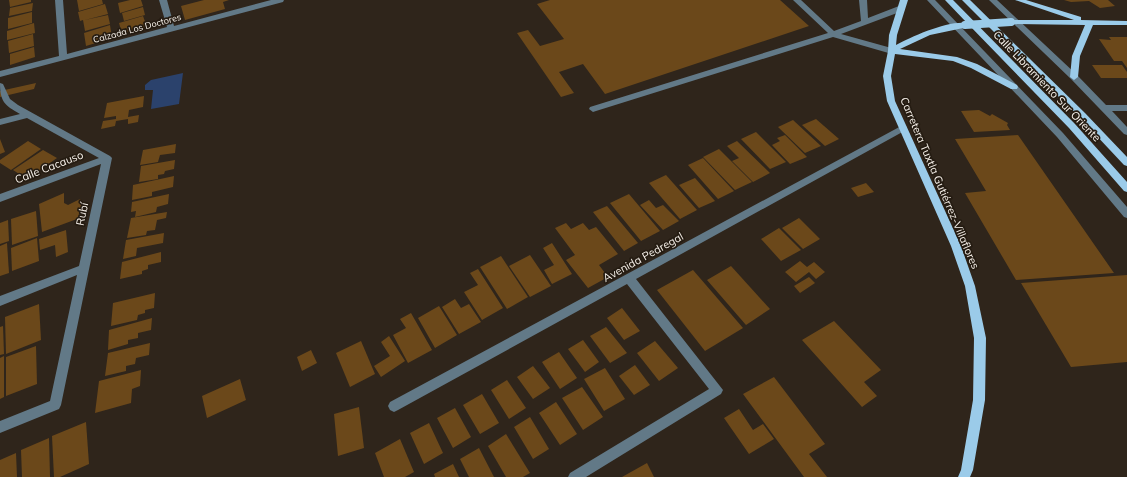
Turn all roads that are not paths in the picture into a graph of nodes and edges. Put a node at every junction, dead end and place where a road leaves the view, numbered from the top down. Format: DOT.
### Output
graph roads {
  1 [pos="59,0"];
  2 [pos="164,0"];
  3 [pos="280,0"];
  4 [pos="796,0"];
  5 [pos="863,0"];
  6 [pos="931,0"];
  7 [pos="949,0"];
  8 [pos="966,0"];
  9 [pos="992,0"];
  10 [pos="1019,0"];
  11 [pos="903,4"];
  12 [pos="865,21"];
  13 [pos="1014,22"];
  14 [pos="1090,23"];
  15 [pos="1127,23"];
  16 [pos="960,25"];
  17 [pos="172,29"];
  18 [pos="833,34"];
  19 [pos="892,51"];
  20 [pos="63,58"];
  21 [pos="0,74"];
  22 [pos="1074,77"];
  23 [pos="0,86"];
  24 [pos="1014,87"];
  25 [pos="1104,108"];
  26 [pos="1127,108"];
  27 [pos="593,109"];
  28 [pos="26,115"];
  29 [pos="0,122"];
  30 [pos="903,128"];
  31 [pos="1127,132"];
  32 [pos="107,158"];
  33 [pos="1127,163"];
  34 [pos="1127,188"];
  35 [pos="0,198"];
  36 [pos="1127,214"];
  37 [pos="82,270"];
  38 [pos="629,278"];
  39 [pos="0,301"];
  40 [pos="394,406"];
  41 [pos="0,427"];
  42 [pos="574,477"];
  43 [pos="964,477"];
  1 -- 20 [label="street"];
  2 -- 17 [label="street"];
  3 -- 17 [label="street, Calzada Los Doctores"];
  4 -- 18 [label="street"];
  5 -- 12 [label="street"];
  6 -- 16 [label="street"];
  7 -- 34 [label="main road, Calle Libramiento Sur Oriente"];
  8 -- 33 [label="main road, Calle Libramiento Sur Oriente"];
  9 -- 13 [label="street"];
  10 -- 14 [label="main road"];
  11 -- 12 [label="street"];
  11 -- 19 [label="main road, Carretera Tuxtla Gutiérrez-Villaflores"];
  12 -- 18 [label="street"];
  13 -- 14 [label="main road"];
  13 -- 16 [label="main road, bridge"];
  13 -- 22 [label="street"];
  14 -- 15 [label="main road"];
  14 -- 22 [label="main road"];
  16 -- 19 [label="main road"];
  16 -- 24 [label="street"];
  17 -- 20 [label="street, Calzada Los Doctores"];
  18 -- 19 [label="street"];
  18 -- 27 [label="street"];
  19 -- 24 [label="main road"];
  19 -- 30 [label="main road, Carretera Tuxtla Gutiérrez-Villaflores"];
  20 -- 21 [label="street, Calzada Los Doctores"];
  22 -- 25 [label="street"];
  23 -- 28 [label="street"];
  24 -- 36 [label="street"];
  25 -- 26 [label="street"];
  25 -- 31 [label="street"];
  28 -- 29 [label="street"];
  28 -- 32 [label="street"];
  30 -- 38 [label="street, Avenida Pedregal"];
  30 -- 43 [label="main road, Carretera Tuxtla Gutiérrez-Villaflores"];
  32 -- 35 [label="street, Calle Cacauso"];
  32 -- 37 [label="street, Rubí"];
  37 -- 39 [label="street"];
  37 -- 41 [label="street, Rubí"];
  38 -- 40 [label="street, Avenida Pedregal"];
  38 -- 42 [label="street"];
}
